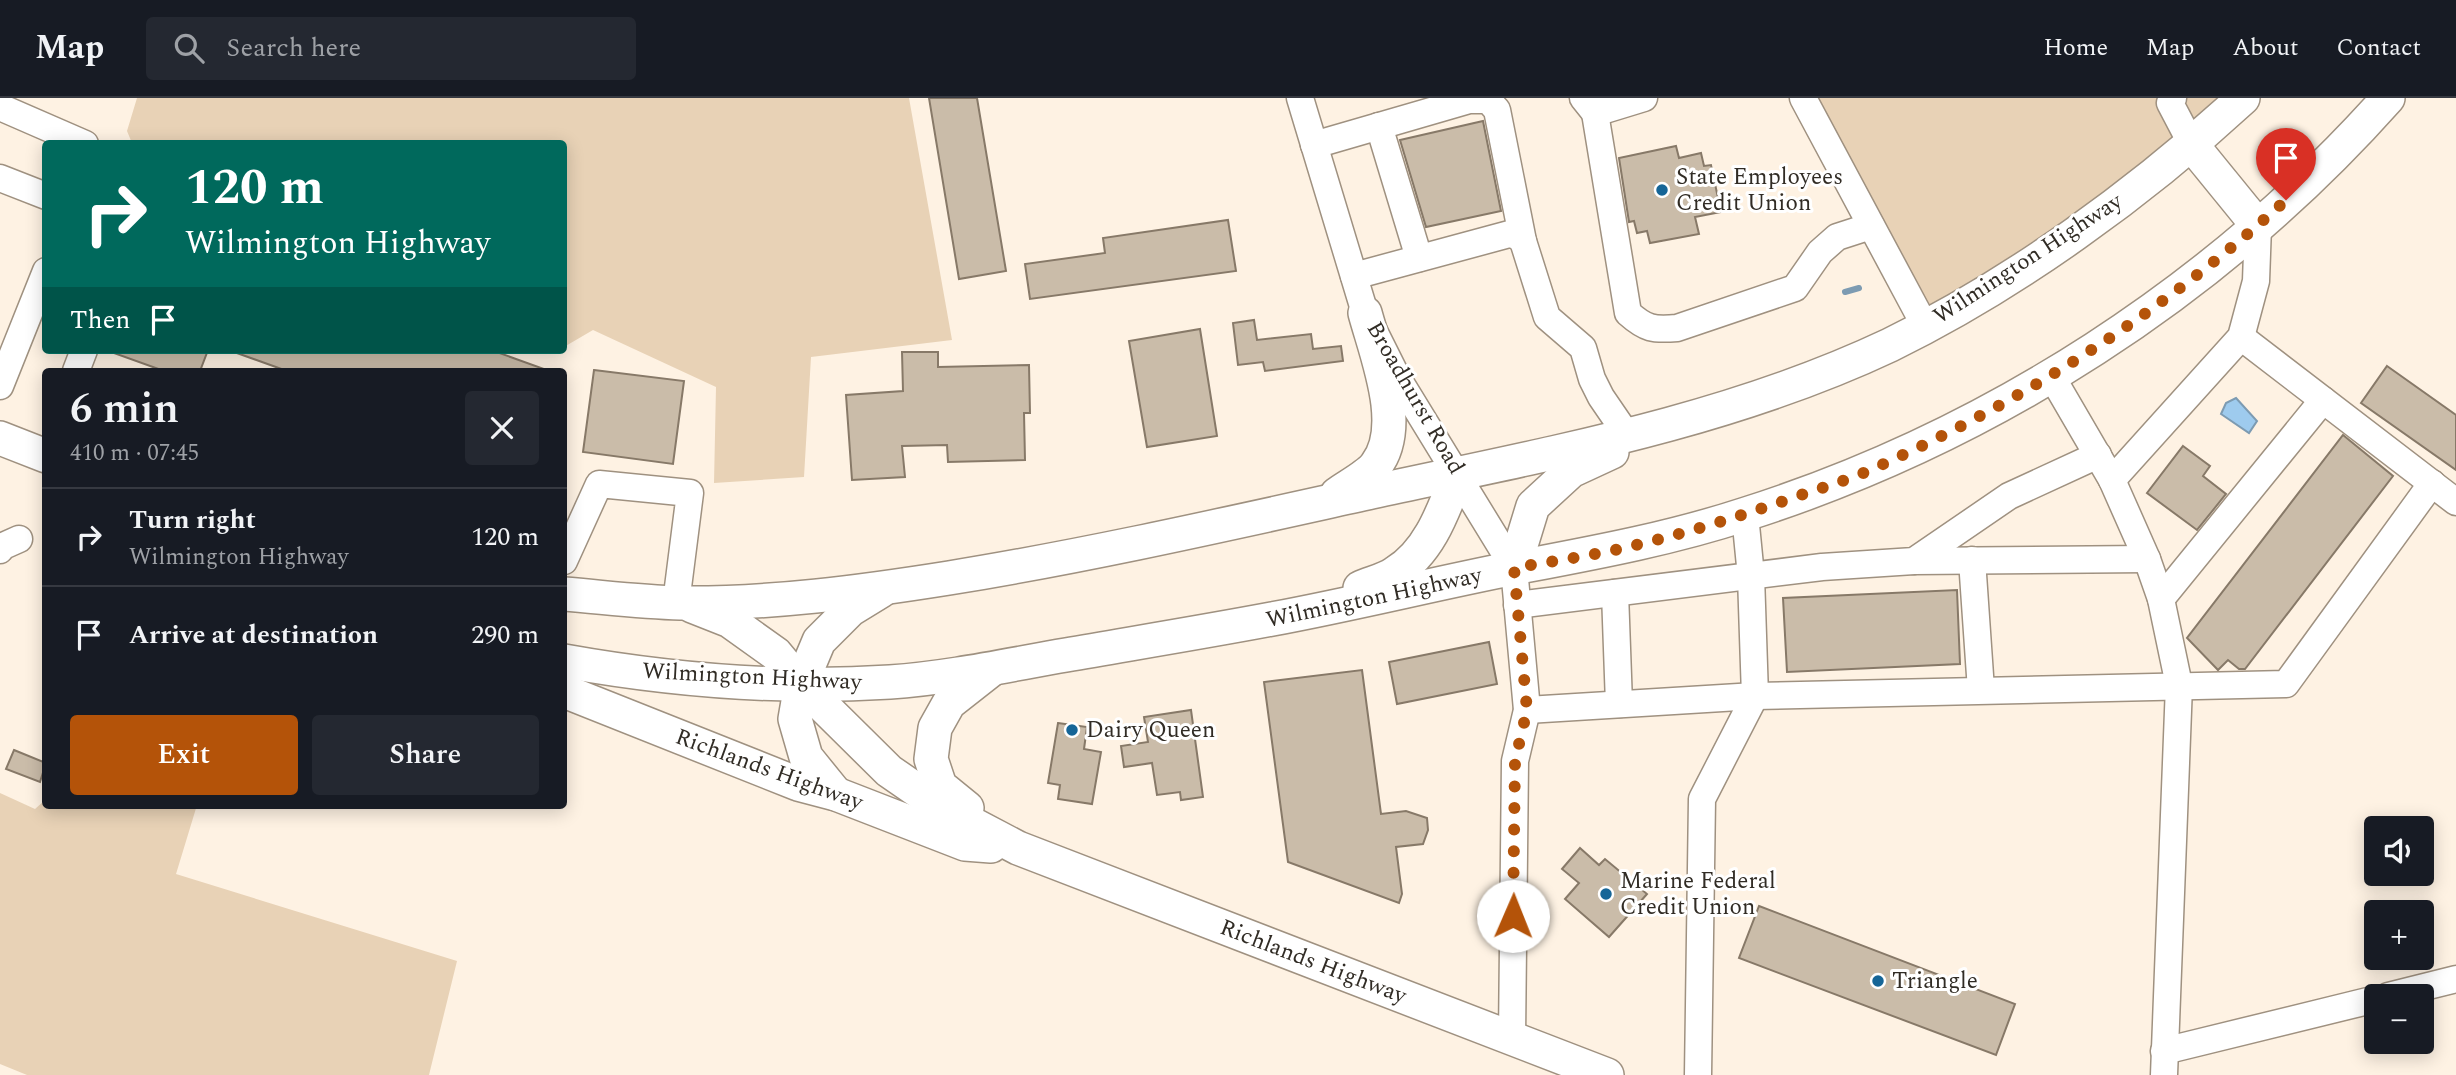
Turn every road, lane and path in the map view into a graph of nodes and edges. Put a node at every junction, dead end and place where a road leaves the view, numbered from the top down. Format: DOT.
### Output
graph roads {
  1 [pos="1300,98"];
  2 [pos="1644,98"];
  3 [pos="1803,98"];
  4 [pos="2173,98"];
  5 [pos="2243,98"];
  6 [pos="2388,98"];
  7 [pos="1589,105"];
  8 [pos="0,107"];
  9 [pos="1379,126"];
  10 [pos="76,140"];
  11 [pos="1314,145"];
  12 [pos="2192,145"];
  13 [pos="3,182"];
  14 [pos="42,195"];
  15 [pos="1871,226"];
  16 [pos="2258,226"];
  17 [pos="1523,241"];
  18 [pos="1419,258"];
  19 [pos="1354,276"];
  20 [pos="42,279"];
  21 [pos="1365,313"];
  22 [pos="1925,326"];
  23 [pos="2241,337"];
  24 [pos="6,354"];
  25 [pos="2052,377"];
  26 [pos="0,386"];
  27 [pos="2323,400"];
  28 [pos="1680,422"];
  29 [pos="1627,435"];
  30 [pos="0,438"];
  31 [pos="42,454"];
  32 [pos="2098,455"];
  33 [pos="1458,473"];
  34 [pos="2112,480"];
  35 [pos="2432,483"];
  36 [pos="1326,502"];
  37 [pos="2456,502"];
  38 [pos="1745,515"];
  39 [pos="567,554"];
  40 [pos="2147,559"];
  41 [pos="1972,560"];
  42 [pos="1914,561"];
  43 [pos="1514,568"];
  44 [pos="1751,576"];
  45 [pos="888,587"];
  46 [pos="1615,593"];
  47 [pos="567,594"];
  48 [pos="2161,599"];
  49 [pos="679,603"];
  50 [pos="1517,605"];
  51 [pos="1296,615"];
  52 [pos="567,662"];
  53 [pos="993,668"];
  54 [pos="801,684"];
  55 [pos="2179,685"];
  56 [pos="1981,691"];
  57 [pos="567,692"];
  58 [pos="1755,696"];
  59 [pos="1619,705"];
  60 [pos="1527,710"];
  61 [pos="836,794"];
  62 [pos="1018,848"];
  63 [pos="2456,979"];
  64 [pos="2434,984"];
  65 [pos="2364,1003"];
  66 [pos="1512,1038"];
  67 [pos="2164,1063"];
  68 [pos="1607,1075"];
  69 [pos="1698,1075"];
  1 -- 11 [label="street, Broadhurst Road"];
  2 -- 7 [label="street"];
  3 -- 15 [label="street"];
  4 -- 12 [label="street"];
  5 -- 12 [label="main road, Wilmington Highway"];
  6 -- 16 [label="main road, Wilmington Highway"];
  7 -- 15 [label="street"];
  8 -- 10 [label="street"];
  9 -- 11 [label="street"];
  9 -- 17 [label="street"];
  9 -- 18 [label="street"];
  11 -- 19 [label="street, Broadhurst Road"];
  12 -- 16 [label="main road"];
  12 -- 22 [label="main road, Wilmington Highway"];
  13 -- 14 [label="street"];
  15 -- 22 [label="street"];
  16 -- 23 [label="street"];
  16 -- 25 [label="main road, Wilmington Highway"];
  17 -- 18 [label="street"];
  17 -- 29 [label="street"];
  18 -- 19 [label="street"];
  19 -- 21 [label="street, Broadhurst Road"];
  20 -- 24 [label="street"];
  21 -- 33 [label="street, Broadhurst Road"];
  21 -- 36 [label="main road"];
  22 -- 28 [label="main road, Wilmington Highway"];
  23 -- 27 [label="street"];
  23 -- 34 [label="street"];
  24 -- 26 [label="street"];
  25 -- 32 [label="street"];
  25 -- 38 [label="main road, Wilmington Highway"];
  27 -- 35 [label="street"];
  27 -- 48 [label="street"];
  28 -- 29 [label="main road, Wilmington Highway"];
  28 -- 43 [label="main road"];
  29 -- 33 [label="main road, Wilmington Highway"];
  30 -- 31 [label="main road"];
  32 -- 34 [label="street"];
  32 -- 42 [label="street"];
  33 -- 36 [label="main road, Wilmington Highway"];
  33 -- 43 [label="street, Broadhurst Road"];
  33 -- 51 [label="main road"];
  34 -- 40 [label="street"];
  35 -- 37 [label="street"];
  35 -- 55 [label="street"];
  36 -- 45 [label="main road, Wilmington Highway"];
  38 -- 43 [label="main road, Wilmington Highway"];
  38 -- 44 [label="street"];
  39 -- 49 [label="street"];
  40 -- 41 [label="street"];
  40 -- 48 [label="street"];
  41 -- 42 [label="street"];
  41 -- 56 [label="street"];
  42 -- 44 [label="street"];
  43 -- 50 [label="street"];
  43 -- 51 [label="main road, Wilmington Highway"];
  44 -- 46 [label="street"];
  44 -- 58 [label="street"];
  45 -- 49 [label="main road, Wilmington Highway"];
  45 -- 54 [label="main road"];
  46 -- 50 [label="street"];
  46 -- 59 [label="street"];
  47 -- 49 [label="main road"];
  48 -- 55 [label="street"];
  49 -- 54 [label="main road, Richlands Highway"];
  50 -- 60 [label="street"];
  51 -- 53 [label="main road, Wilmington Highway"];
  52 -- 54 [label="main road, Wilmington Highway"];
  53 -- 54 [label="main road, Wilmington Highway"];
  53 -- 62 [label="main road"];
  54 -- 61 [label="main road"];
  54 -- 62 [label="main road, Richlands Highway"];
  55 -- 56 [label="street"];
  55 -- 67 [label="street"];
  56 -- 58 [label="street"];
  57 -- 61 [label="main road, Richlands Highway"];
  58 -- 59 [label="street"];
  58 -- 69 [label="street"];
  59 -- 60 [label="street"];
  60 -- 66 [label="street"];
  61 -- 62 [label="main road, Richlands Highway"];
  62 -- 66 [label="main road, Richlands Highway"];
  63 -- 64 [label="street"];
  65 -- 67 [label="street"];
  66 -- 68 [label="main road, Richlands Highway"];
}
